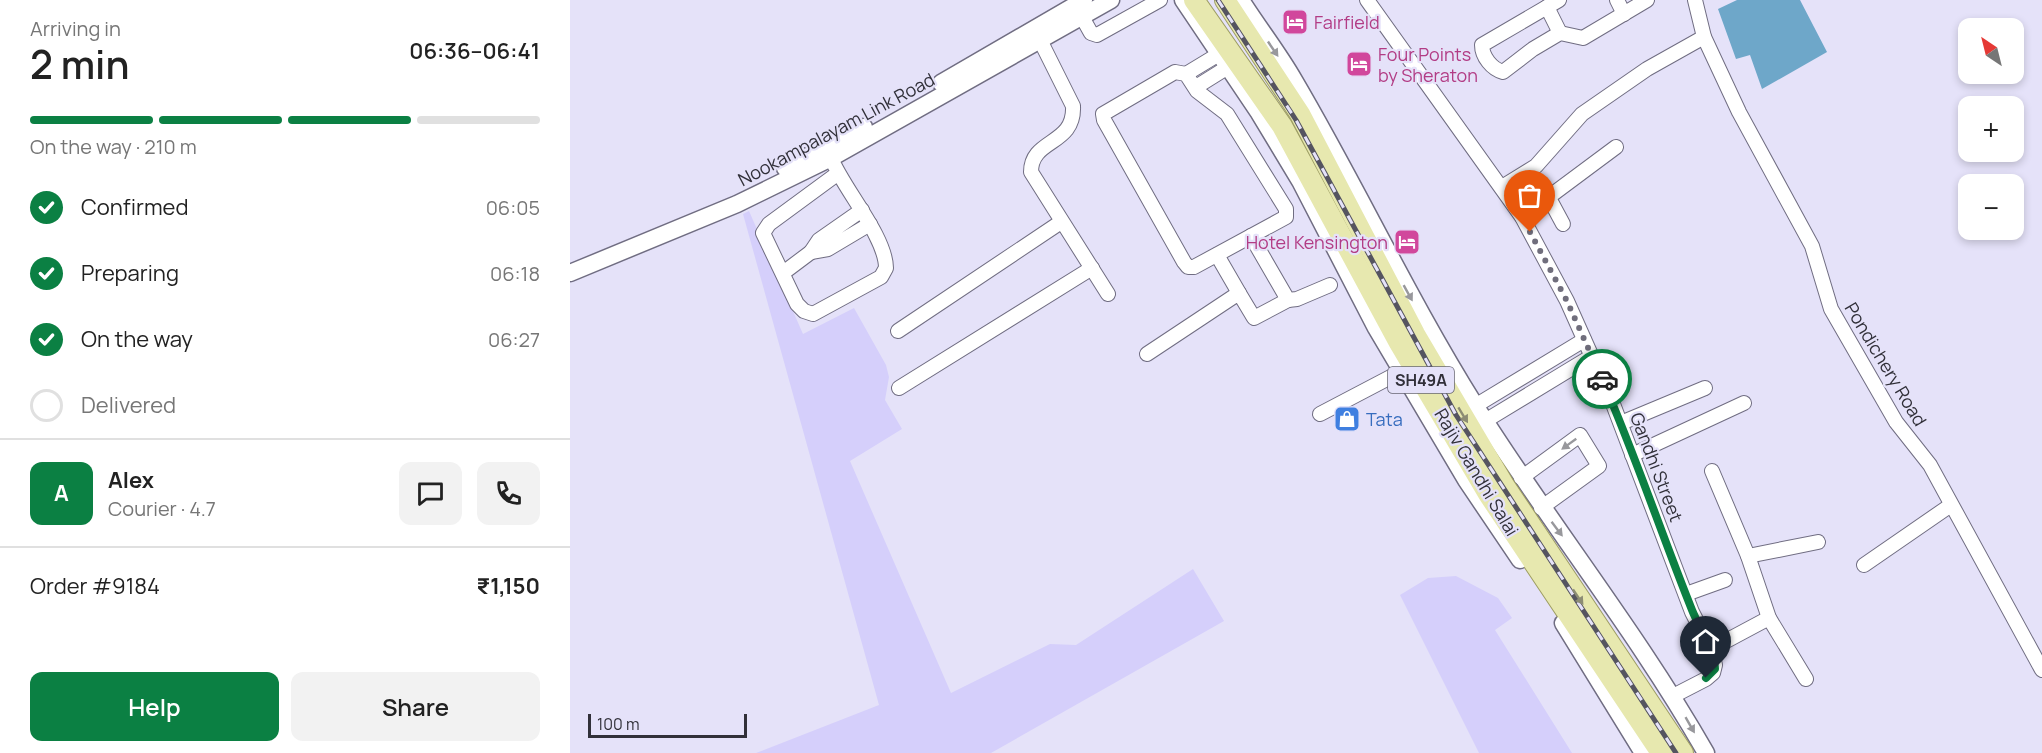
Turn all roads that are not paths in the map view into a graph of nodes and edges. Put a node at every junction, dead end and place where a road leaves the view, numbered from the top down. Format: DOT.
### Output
graph roads {
  1 [pos="1111,0"];
  2 [pos="1160,0"];
  3 [pos="1183,0"];
  4 [pos="1194,0"];
  5 [pos="1225,0"];
  6 [pos="1241,0"];
  7 [pos="1367,0"];
  8 [pos="1617,0"];
  9 [pos="1647,0"];
  10 [pos="1695,0"];
  11 [pos="1553,3"];
  12 [pos="1083,8"];
  13 [pos="1624,14"];
  14 [pos="1560,33"];
  15 [pos="1704,37"];
  16 [pos="1040,40"];
  17 [pos="1224,60"];
  18 [pos="1186,74"];
  19 [pos="1196,87"];
  20 [pos="1616,147"];
  21 [pos="831,158"];
  22 [pos="837,174"];
  23 [pos="1502,187"];
  24 [pos="1549,198"];
  25 [pos="862,210"];
  26 [pos="1522,217"];
  27 [pos="1061,222"];
  28 [pos="870,224"];
  29 [pos="1563,224"];
  30 [pos="1251,236"];
  31 [pos="811,252"];
  32 [pos="1217,255"];
  33 [pos="570,261"];
  34 [pos="1092,268"];
  35 [pos="570,273"];
  36 [pos="783,273"];
  37 [pos="1330,285"];
  38 [pos="1108,294"];
  39 [pos="1239,294"];
  40 [pos="1288,300"];
  41 [pos="898,331"];
  42 [pos="1584,340"];
  43 [pos="1146,354"];
  44 [pos="1592,357"];
  45 [pos="1402,371"];
  46 [pos="899,388"];
  47 [pos="1705,388"];
  48 [pos="1744,404"];
  49 [pos="1475,406"];
  50 [pos="1320,414"];
  51 [pos="1485,421"];
  52 [pos="1621,423"];
  53 [pos="1632,455"];
  54 [pos="1712,471"];
  55 [pos="1521,478"];
  56 [pos="1951,505"];
  57 [pos="1541,508"];
  58 [pos="1818,542"];
  59 [pos="1748,556"];
  60 [pos="1864,565"];
  61 [pos="1725,580"];
  62 [pos="1686,594"];
  63 [pos="1769,618"];
  64 [pos="1711,649"];
  65 [pos="2042,670"];
  66 [pos="1806,678"];
  67 [pos="1673,696"];
  68 [pos="1643,753"];
  69 [pos="1661,753"];
  70 [pos="1683,753"];
  71 [pos="1706,753"];
  1 -- 12 [label="street, Nookampalayam Link Road"];
  2 -- 12 [label="street"];
  3 -- 17 [label="street"];
  4 -- 69 [label="main road, Rajiv Gandhi Salai / SH49A"];
  5 -- 70 [label="main road, Rajiv Gandhi Salai / SH49A, one-way"];
  6 -- 49 [label="street, one-way"];
  7 -- 23 [label="street, Gandhi Street"];
  8 -- 13 [label="street"];
  9 -- 13 [label="street"];
  10 -- 15 [label="street, Pondichery Road"];
  11 -- 14 [label="street"];
  11 -- 14 [label="street"];
  12 -- 16 [label="street, Nookampalayam Link Road"];
  12 -- 33 [label="street, Nookampalayam Link Road"];
  13 -- 14 [label="street"];
  15 -- 23 [label="street"];
  15 -- 56 [label="street, Pondichery Road"];
  16 -- 21 [label="street, Nookampalayam Link Road"];
  16 -- 27 [label="street"];
  17 -- 18 [label="street"];
  17 -- 19 [label="street"];
  17 -- 45 [label="street"];
  18 -- 19 [label="street"];
  18 -- 32 [label="street"];
  19 -- 30 [label="street"];
  20 -- 24 [label="street"];
  21 -- 22 [label="street"];
  21 -- 35 [label="street, Nookampalayam Link Road"];
  22 -- 25 [label="street"];
  22 -- 36 [label="street"];
  23 -- 26 [label="street, Gandhi Street"];
  24 -- 26 [label="street"];
  24 -- 29 [label="street"];
  25 -- 28 [label="street"];
  25 -- 31 [label="street"];
  26 -- 42 [label="street, Gandhi Street"];
  27 -- 34 [label="street"];
  27 -- 41 [label="street"];
  28 -- 31 [label="street"];
  28 -- 36 [label="street"];
  30 -- 32 [label="street"];
  30 -- 40 [label="street"];
  31 -- 36 [label="street"];
  32 -- 39 [label="street"];
  34 -- 38 [label="street"];
  34 -- 46 [label="street"];
  37 -- 40 [label="street"];
  39 -- 40 [label="street"];
  39 -- 43 [label="street"];
  42 -- 44 [label="street, Gandhi Street"];
  42 -- 49 [label="street"];
  44 -- 51 [label="street"];
  44 -- 52 [label="street, Gandhi Street"];
  45 -- 50 [label="street"];
  45 -- 68 [label="street"];
  47 -- 52 [label="street"];
  48 -- 53 [label="street"];
  49 -- 51 [label="street"];
  51 -- 55 [label="street"];
  52 -- 53 [label="street, Gandhi Street"];
  53 -- 62 [label="street, Gandhi Street"];
  54 -- 59 [label="street"];
  55 -- 57 [label="street"];
  57 -- 55 [label="street, one-way"];
  56 -- 60 [label="street"];
  56 -- 65 [label="street, Pondichery Road"];
  57 -- 67 [label="street, one-way"];
  58 -- 59 [label="street"];
  59 -- 63 [label="street"];
  61 -- 62 [label="street"];
  62 -- 64 [label="street, Gandhi Street"];
  63 -- 64 [label="street"];
  63 -- 66 [label="street"];
  64 -- 67 [label="street"];
  67 -- 71 [label="street, one-way"];
}
